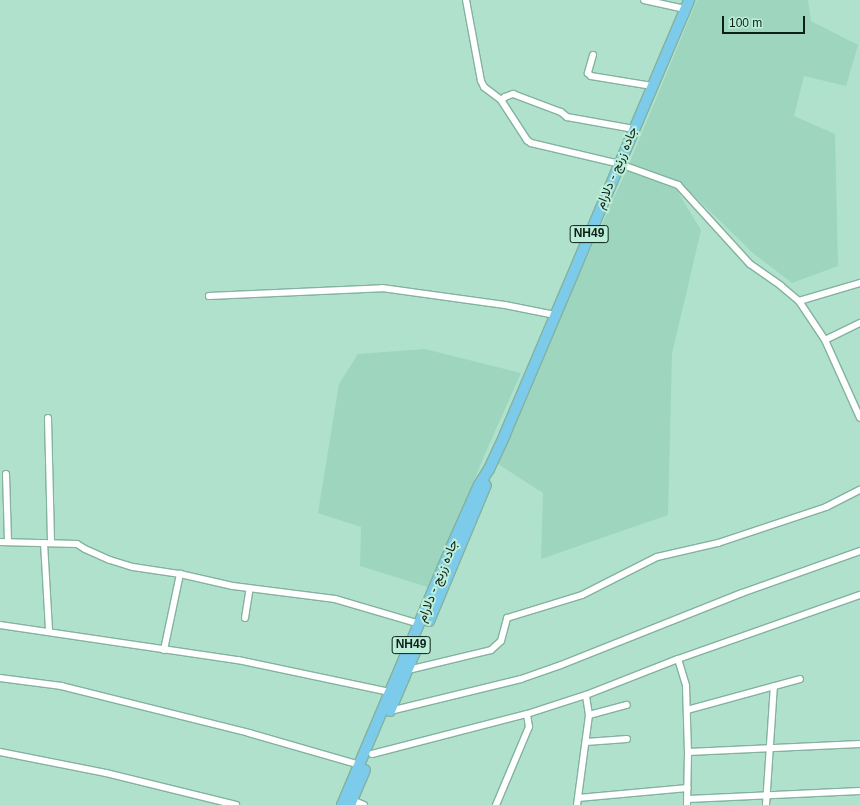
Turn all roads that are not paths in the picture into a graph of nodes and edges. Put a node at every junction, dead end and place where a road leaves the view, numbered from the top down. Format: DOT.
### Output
graph roads {
  1 [pos="466,0"];
  2 [pos="644,0"];
  3 [pos="687,4"];
  4 [pos="593,55"];
  5 [pos="652,86"];
  6 [pos="502,100"];
  7 [pos="634,129"];
  8 [pos="620,164"];
  9 [pos="860,283"];
  10 [pos="209,296"];
  11 [pos="799,301"];
  12 [pos="555,315"];
  13 [pos="860,323"];
  14 [pos="825,340"];
  15 [pos="48,418"];
  16 [pos="860,418"];
  17 [pos="489,469"];
  18 [pos="6,474"];
  19 [pos="860,490"];
  20 [pos="0,542"];
  21 [pos="8,542"];
  22 [pos="48,543"];
  23 [pos="860,551"];
  24 [pos="180,574"];
  25 [pos="250,588"];
  26 [pos="860,594"];
  27 [pos="245,618"];
  28 [pos="420,624"];
  29 [pos="0,625"];
  30 [pos="49,631"];
  31 [pos="164,650"];
  32 [pos="678,659"];
  33 [pos="408,670"];
  34 [pos="0,678"];
  35 [pos="800,679"];
  36 [pos="774,686"];
  37 [pos="390,692"];
  38 [pos="586,695"];
  39 [pos="628,704"];
  40 [pos="687,710"];
  41 [pos="390,711"];
  42 [pos="526,714"];
  43 [pos="589,715"];
  44 [pos="627,739"];
  45 [pos="586,742"];
  46 [pos="860,744"];
  47 [pos="769,747"];
  48 [pos="0,752"];
  49 [pos="688,752"];
  50 [pos="372,754"];
  51 [pos="360,765"];
  52 [pos="688,788"];
  53 [pos="860,791"];
  54 [pos="767,796"];
  55 [pos="578,798"];
  56 [pos="688,802"];
  57 [pos="351,803"];
  58 [pos="236,805"];
  59 [pos="342,805"];
  60 [pos="364,805"];
  61 [pos="496,805"];
  62 [pos="578,805"];
  63 [pos="766,805"];
  1 -- 6 [label="street"];
  2 -- 3 [label="street"];
  3 -- 5 [label="highway, جاده زرنج - دلارام / NH49"];
  4 -- 5 [label="street"];
  5 -- 7 [label="highway, جاده زرنج - دلارام / NH49"];
  6 -- 7 [label="street"];
  6 -- 8 [label="street"];
  7 -- 8 [label="highway, جاده زرنج - دلارام / NH49"];
  8 -- 11 [label="street"];
  8 -- 12 [label="highway, جاده زرنج - دلارام / NH49"];
  9 -- 11 [label="street"];
  10 -- 12 [label="street"];
  11 -- 14 [label="street"];
  12 -- 17 [label="highway, جاده زرنج - دلارام / NH49"];
  13 -- 14 [label="street"];
  14 -- 16 [label="street"];
  15 -- 22 [label="street"];
  17 -- 28 [label="highway, جاده زرنج - دلارام / NH49"];
  17 -- 33 [label="highway, جاده زرنج - دلارام / NH49"];
  18 -- 21 [label="street"];
  19 -- 33 [label="street"];
  20 -- 21 [label="street"];
  21 -- 22 [label="street"];
  22 -- 24 [label="street"];
  22 -- 30 [label="street"];
  23 -- 41 [label="street"];
  24 -- 25 [label="street"];
  24 -- 31 [label="street"];
  25 -- 27 [label="street"];
  25 -- 28 [label="street"];
  26 -- 32 [label="street"];
  28 -- 37 [label="highway, جاده زرنج - دلارام / NH49"];
  29 -- 30 [label="street"];
  30 -- 31 [label="street"];
  31 -- 37 [label="street"];
  32 -- 38 [label="street"];
  32 -- 40 [label="street"];
  33 -- 41 [label="highway, جاده زرنج - دلارام / NH49"];
  34 -- 51 [label="street"];
  35 -- 36 [label="street"];
  36 -- 40 [label="street"];
  36 -- 47 [label="street"];
  37 -- 51 [label="highway, جاده زرنج - دلارام / NH49"];
  38 -- 42 [label="street"];
  38 -- 43 [label="street"];
  39 -- 43 [label="street"];
  40 -- 49 [label="street"];
  41 -- 50 [label="highway, جاده زرنج - دلارام / NH49"];
  42 -- 50 [label="street"];
  42 -- 61 [label="street"];
  43 -- 45 [label="street"];
  44 -- 45 [label="street"];
  45 -- 55 [label="street"];
  46 -- 47 [label="street"];
  47 -- 49 [label="street"];
  47 -- 54 [label="street"];
  48 -- 58 [label="street"];
  49 -- 52 [label="street"];
  50 -- 57 [label="highway, جاده زرنج - دلارام / NH49"];
  51 -- 59 [label="highway, جاده زرنج - دلارام / NH49"];
  52 -- 55 [label="street"];
  52 -- 56 [label="street"];
  53 -- 54 [label="street"];
  54 -- 56 [label="street"];
  54 -- 63 [label="street"];
  55 -- 62 [label="street"];
  57 -- 60 [label="street"];
}
